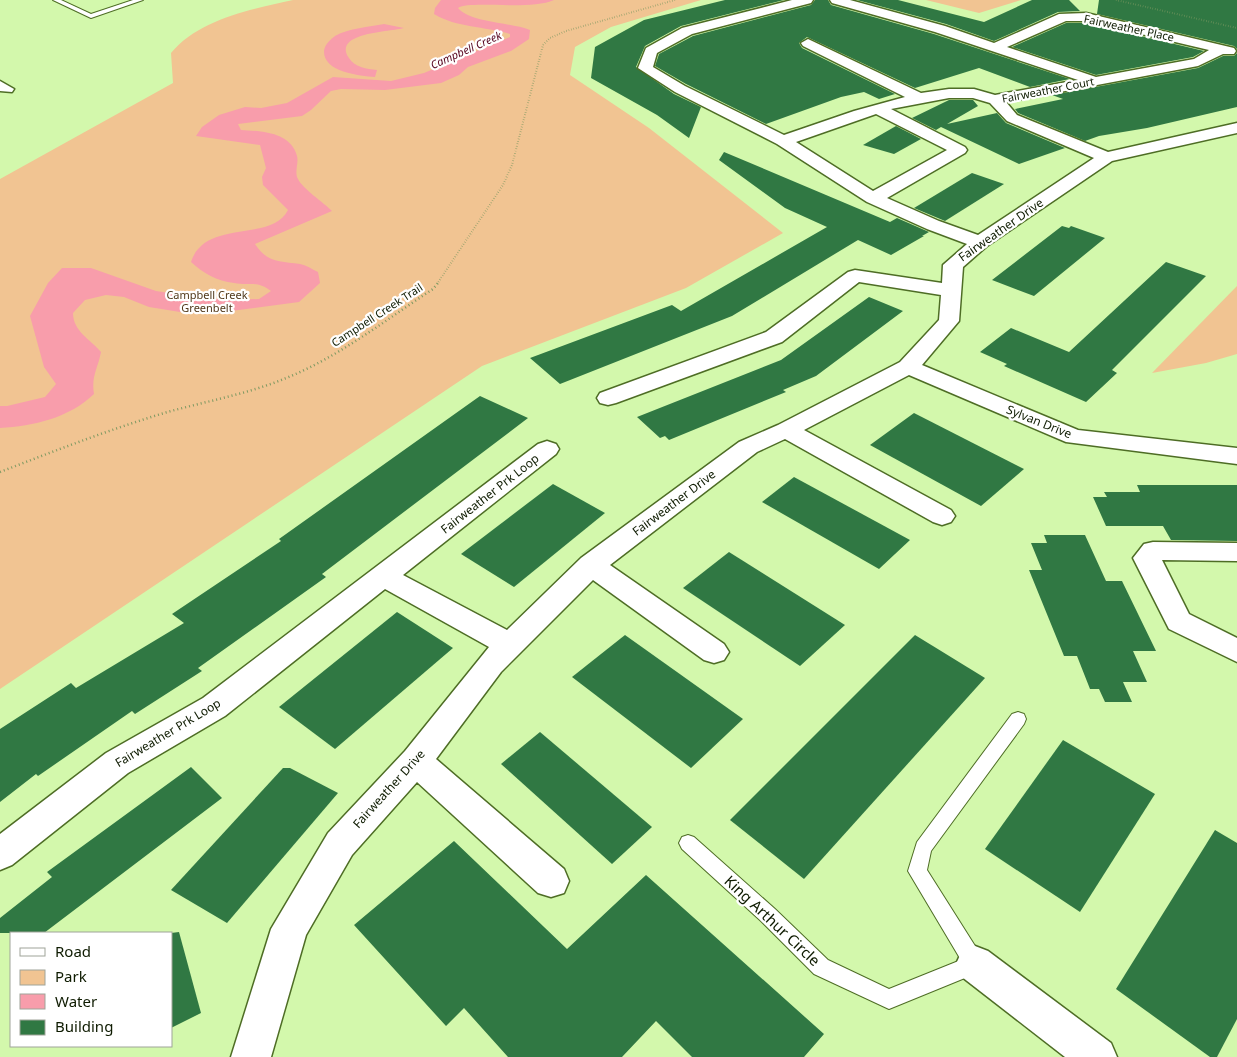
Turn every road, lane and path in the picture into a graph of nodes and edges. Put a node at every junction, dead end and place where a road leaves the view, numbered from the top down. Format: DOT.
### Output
graph roads {
  1 [pos="56,0"];
  2 [pos="140,0"];
  3 [pos="675,0"];
  4 [pos="807,0"];
  5 [pos="836,0"];
  6 [pos="1116,0"];
  7 [pos="1237,28"];
  8 [pos="808,43"];
  9 [pos="996,47"];
  10 [pos="1222,49"];
  11 [pos="1237,53"];
  12 [pos="1095,81"];
  13 [pos="918,97"];
  14 [pos="995,100"];
  15 [pos="878,110"];
  16 [pos="1237,128"];
  17 [pos="783,141"];
  18 [pos="1106,157"];
  19 [pos="873,198"];
  20 [pos="980,242"];
  21 [pos="951,290"];
  22 [pos="908,367"];
  23 [pos="608,398"];
  24 [pos="786,430"];
  25 [pos="547,449"];
  26 [pos="1237,456"];
  27 [pos="0,472"];
  28 [pos="942,516"];
  29 [pos="1237,552"];
  30 [pos="591,565"];
  31 [pos="385,577"];
  32 [pos="510,645"];
  33 [pos="1237,651"];
  34 [pos="714,652"];
  35 [pos="1018,719"];
  36 [pos="416,761"];
  37 [pos="688,843"];
  38 [pos="0,854"];
  39 [pos="551,882"];
  40 [pos="975,964"];
  41 [pos="251,1057"];
  42 [pos="1097,1057"];
  1 -- 2 [label="lane"];
  3 -- 27 [label="path, Campbell Creek Trail"];
  4 -- 17 [label="street"];
  5 -- 9 [label="street"];
  6 -- 7 [label="path"];
  8 -- 13 [label="street"];
  9 -- 10 [label="street, Fairweather Place"];
  9 -- 12 [label="street"];
  10 -- 11 [label="street, Fairweather Place"];
  10 -- 12 [label="street, Fairweather Court"];
  12 -- 14 [label="street, Fairweather Court"];
  13 -- 14 [label="street"];
  13 -- 15 [label="street"];
  14 -- 18 [label="street, Fairweather Court"];
  15 -- 17 [label="street"];
  15 -- 19 [label="street"];
  16 -- 18 [label="street, Fairweather Drive"];
  17 -- 19 [label="street"];
  18 -- 20 [label="street, Fairweather Drive"];
  19 -- 20 [label="street"];
  20 -- 21 [label="street, Fairweather Drive"];
  21 -- 22 [label="street, Fairweather Drive"];
  21 -- 23 [label="street"];
  22 -- 24 [label="street, Fairweather Drive"];
  22 -- 26 [label="street, Sylvan Drive"];
  24 -- 28 [label="street"];
  24 -- 30 [label="street, Fairweather Drive"];
  25 -- 31 [label="street, Fairweather Prk Loop"];
  29 -- 33 [label="street"];
  30 -- 32 [label="street, Fairweather Drive"];
  30 -- 34 [label="street"];
  31 -- 32 [label="street"];
  31 -- 38 [label="street, Fairweather Prk Loop"];
  32 -- 36 [label="street, Fairweather Drive"];
  35 -- 40 [label="lane"];
  36 -- 39 [label="street"];
  36 -- 41 [label="street, Fairweather Drive"];
  37 -- 40 [label="lane, King Arthur Circle"];
  40 -- 42 [label="street"];
}
